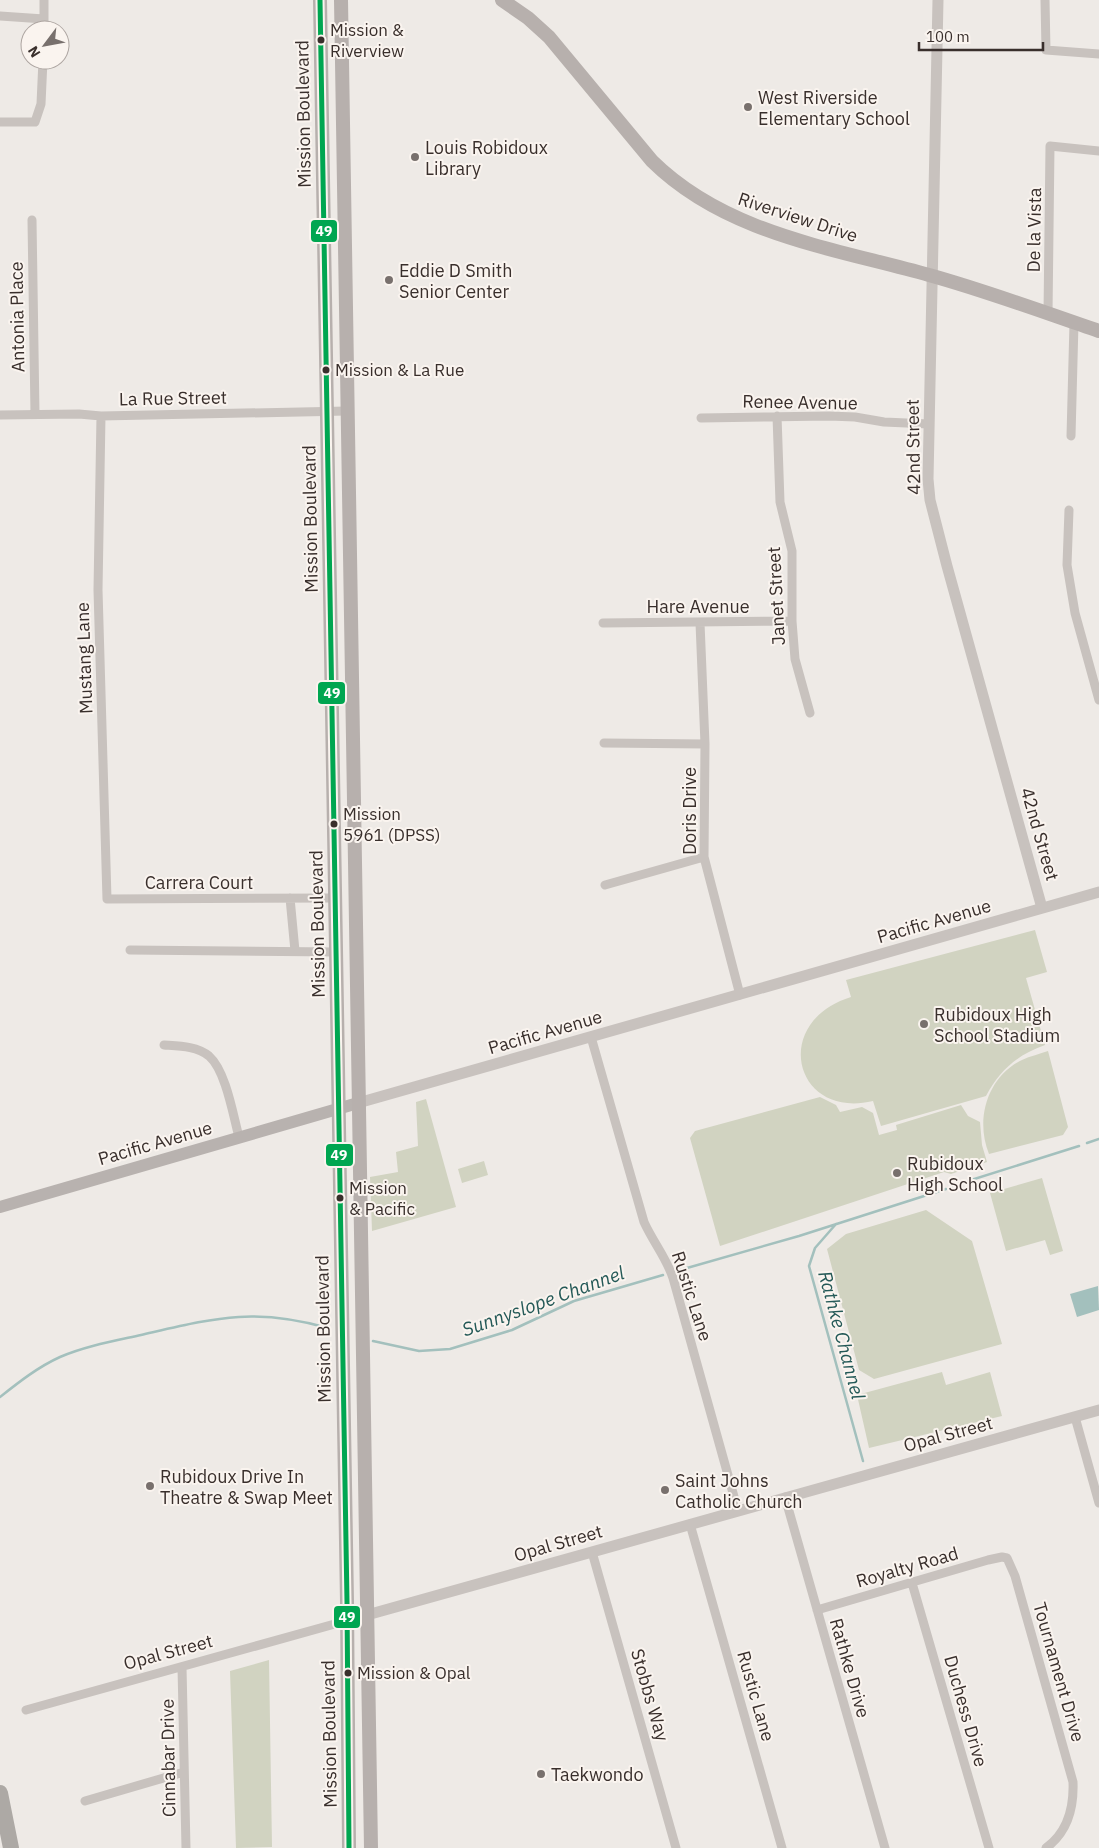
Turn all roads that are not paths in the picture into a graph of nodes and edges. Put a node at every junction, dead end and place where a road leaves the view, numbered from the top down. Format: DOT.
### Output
graph roads {
  1 [pos="44,0"];
  2 [pos="320,0"];
  3 [pos="341,0"];
  4 [pos="502,0"];
  5 [pos="938,0"];
  6 [pos="1045,0"];
  7 [pos="0,16"];
  8 [pos="44,19"];
  9 [pos="1099,54"];
  10 [pos="43,70"];
  11 [pos="0,122"];
  12 [pos="1099,151"];
  13 [pos="32,220"];
  14 [pos="932,276"];
  15 [pos="1048,314"];
  16 [pos="1074,323"];
  17 [pos="1099,331"];
  18 [pos="327,411"];
  19 [pos="347,411"];
  20 [pos="35,414"];
  21 [pos="0,415"];
  22 [pos="101,416"];
  23 [pos="777,416"];
  24 [pos="701,418"];
  25 [pos="929,424"];
  26 [pos="1070,436"];
  27 [pos="1069,510"];
  28 [pos="792,621"];
  29 [pos="603,623"];
  30 [pos="700,623"];
  31 [pos="1099,700"];
  32 [pos="810,714"];
  33 [pos="604,743"];
  34 [pos="706,744"];
  35 [pos="704,857"];
  36 [pos="605,885"];
  37 [pos="1099,892"];
  38 [pos="290,898"];
  39 [pos="335,898"];
  40 [pos="107,899"];
  41 [pos="1042,908"];
  42 [pos="130,950"];
  43 [pos="295,950"];
  44 [pos="336,952"];
  45 [pos="740,995"];
  46 [pos="590,1037"];
  47 [pos="164,1045"];
  48 [pos="358,1103"];
  49 [pos="338,1109"];
  50 [pos="239,1137"];
  51 [pos="0,1207"];
  52 [pos="1099,1410"];
  53 [pos="1075,1417"];
  54 [pos="785,1497"];
  55 [pos="1099,1503"];
  56 [pos="738,1511"];
  57 [pos="690,1524"];
  58 [pos="592,1552"];
  59 [pos="1007,1558"];
  60 [pos="912,1582"];
  61 [pos="817,1610"];
  62 [pos="367,1615"];
  63 [pos="346,1621"];
  64 [pos="182,1666"];
  65 [pos="26,1710"];
  66 [pos="184,1772"];
  67 [pos="0,1793"];
  68 [pos="85,1801"];
  69 [pos="11,1848"];
  70 [pos="186,1848"];
  71 [pos="349,1848"];
  72 [pos="371,1848"];
  73 [pos="676,1848"];
  74 [pos="782,1848"];
  75 [pos="885,1848"];
  76 [pos="989,1848"];
  77 [pos="1046,1848"];
  1 -- 8 [label="street"];
  2 -- 18 [label="main road, Mission Boulevard"];
  3 -- 19 [label="main road"];
  4 -- 14 [label="main road, Riverview Drive"];
  5 -- 14 [label="street, 42nd Street"];
  6 -- 9 [label="street"];
  7 -- 8 [label="street"];
  10 -- 11 [label="street"];
  12 -- 15 [label="street, De la Vista"];
  13 -- 20 [label="street, Antonia Place"];
  14 -- 15 [label="main road, Riverview Drive"];
  14 -- 25 [label="street, 42nd Street"];
  15 -- 16 [label="main road, Riverview Drive"];
  16 -- 17 [label="main road, Riverview Drive"];
  16 -- 26 [label="street"];
  18 -- 19 [label="street, La Rue Street"];
  18 -- 22 [label="street, La Rue Street"];
  18 -- 39 [label="main road, Mission Boulevard"];
  19 -- 48 [label="main road"];
  20 -- 21 [label="street, La Rue Street"];
  20 -- 22 [label="street, La Rue Street"];
  22 -- 40 [label="street, Mustang Lane"];
  23 -- 24 [label="street, Renee Avenue"];
  23 -- 25 [label="street, Renee Avenue"];
  23 -- 28 [label="street, Janet Street"];
  25 -- 41 [label="street, 42nd Street"];
  27 -- 31 [label="street"];
  28 -- 30 [label="street, Hare Avenue"];
  28 -- 32 [label="street, Janet Street"];
  29 -- 30 [label="street, Hare Avenue"];
  30 -- 34 [label="street, Doris Drive"];
  33 -- 34 [label="street"];
  34 -- 35 [label="street, Doris Drive"];
  35 -- 36 [label="street"];
  35 -- 45 [label="street, Doris Drive"];
  37 -- 41 [label="street, Pacific Avenue"];
  38 -- 39 [label="street, Carrera Court"];
  38 -- 40 [label="street, Carrera Court"];
  38 -- 43 [label="street"];
  39 -- 44 [label="main road, Mission Boulevard"];
  41 -- 45 [label="street, Pacific Avenue"];
  42 -- 43 [label="street"];
  43 -- 44 [label="street"];
  44 -- 49 [label="main road, Mission Boulevard"];
  45 -- 46 [label="street, Pacific Avenue"];
  46 -- 48 [label="street, Pacific Avenue"];
  46 -- 56 [label="street, Rustic Lane"];
  47 -- 50 [label="street"];
  48 -- 49 [label="main road, Pacific Avenue"];
  48 -- 62 [label="main road"];
  49 -- 50 [label="main road, Pacific Avenue"];
  49 -- 63 [label="main road, Mission Boulevard"];
  50 -- 51 [label="main road, Pacific Avenue"];
  52 -- 53 [label="street, Opal Street"];
  53 -- 54 [label="street, Opal Street"];
  53 -- 55 [label="street"];
  54 -- 56 [label="street, Opal Street"];
  54 -- 61 [label="street, Rathke Drive"];
  56 -- 57 [label="street, Opal Street"];
  57 -- 58 [label="street, Opal Street"];
  57 -- 74 [label="street, Rustic Lane"];
  58 -- 62 [label="street, Opal Street"];
  58 -- 73 [label="street, Stobbs Way"];
  59 -- 60 [label="street, Royalty Road"];
  59 -- 77 [label="street, Tournament Drive"];
  60 -- 61 [label="street, Royalty Road"];
  60 -- 76 [label="street, Duchess Drive"];
  61 -- 75 [label="street, Rathke Drive"];
  62 -- 63 [label="street, Opal Street"];
  62 -- 72 [label="main road"];
  63 -- 64 [label="street, Opal Street"];
  63 -- 71 [label="main road, Mission Boulevard"];
  64 -- 65 [label="street, Opal Street"];
  64 -- 66 [label="street, Cinnabar Drive"];
  66 -- 68 [label="street"];
  66 -- 70 [label="street, Cinnabar Drive"];
  67 -- 69 [label="highway"];
}
